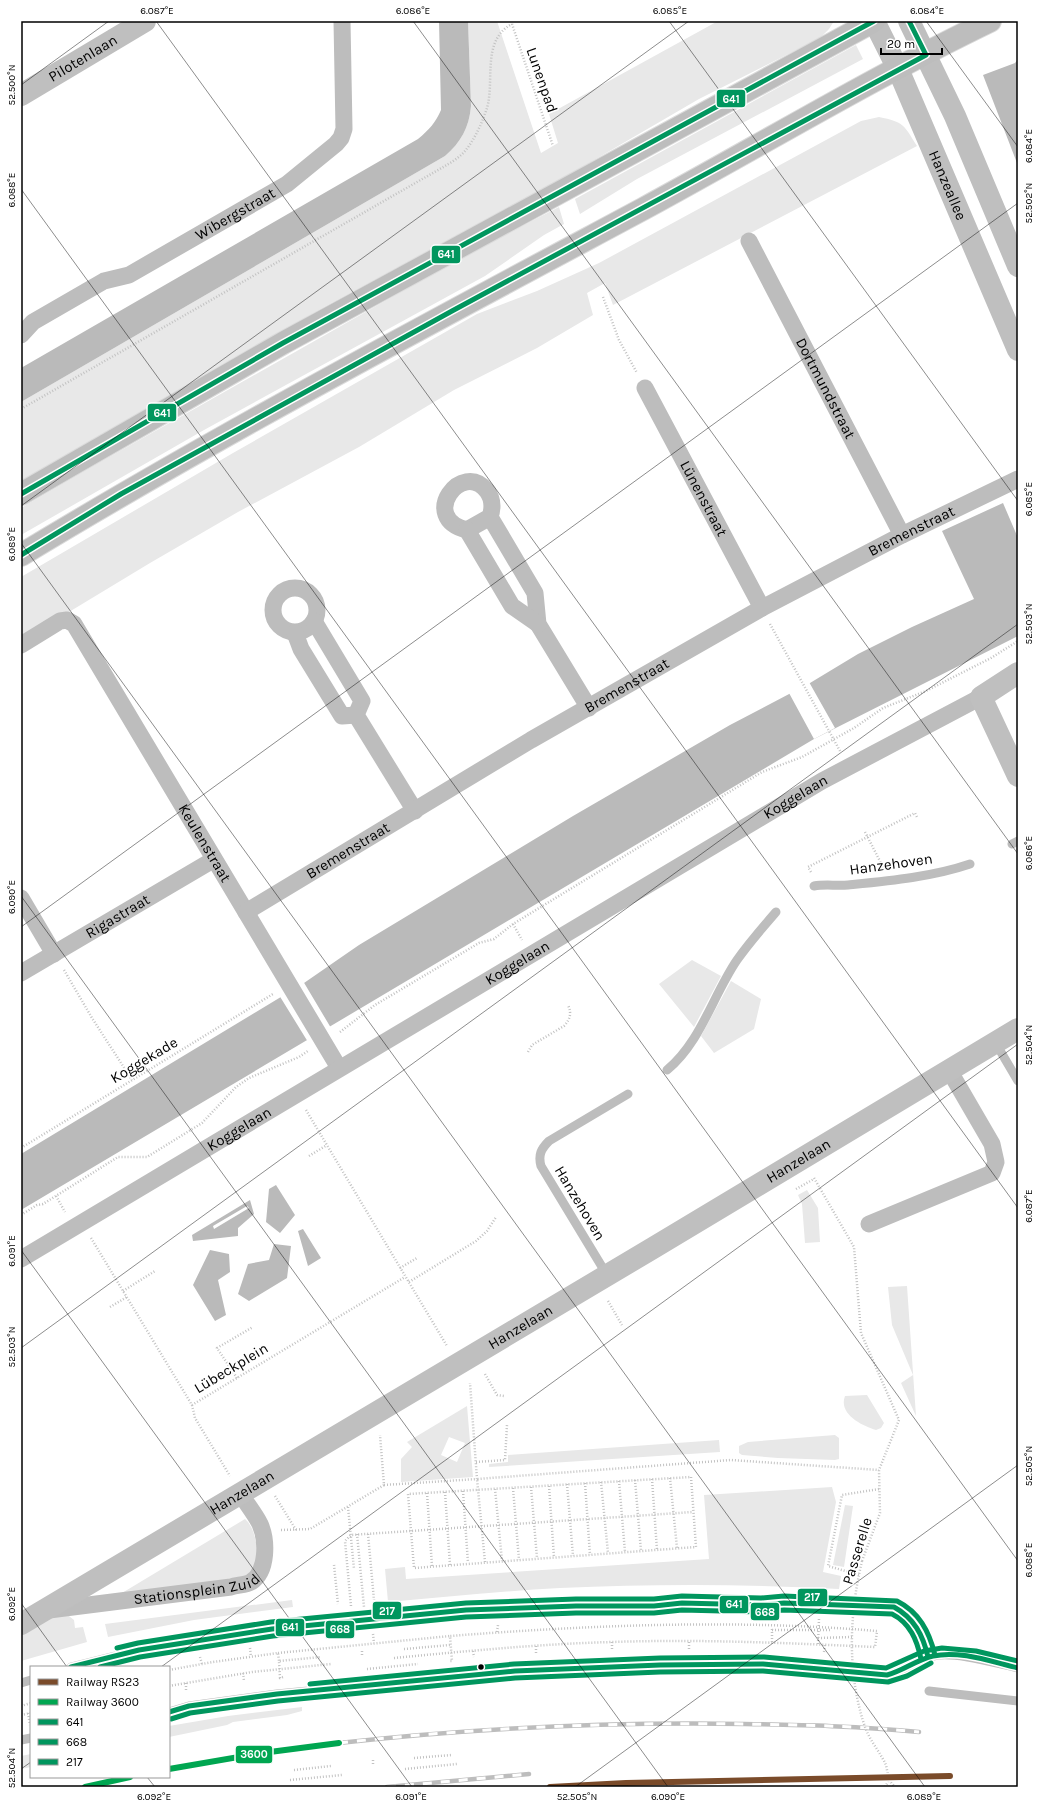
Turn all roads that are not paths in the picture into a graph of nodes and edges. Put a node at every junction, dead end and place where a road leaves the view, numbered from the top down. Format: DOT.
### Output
graph roads {
  1 [pos="145,21"];
  2 [pos="342,21"];
  3 [pos="874,21"];
  4 [pos="909,21"];
  5 [pos="990,21"];
  6 [pos="926,55"];
  7 [pos="898,69"];
  8 [pos="21,95"];
  9 [pos="749,241"];
  10 [pos="1018,266"];
  11 [pos="21,335"];
  12 [pos="1018,350"];
  13 [pos="645,388"];
  14 [pos="1018,479"];
  15 [pos="21,494"];
  16 [pos="490,517"];
  17 [pos="467,530"];
  18 [pos="902,535"];
  19 [pos="21,555"];
  20 [pos="762,608"];
  21 [pos="314,621"];
  22 [pos="538,624"];
  23 [pos="295,633"];
  24 [pos="21,645"];
  25 [pos="1018,673"];
  26 [pos="981,697"];
  27 [pos="589,708"];
  28 [pos="356,715"];
  29 [pos="1018,776"];
  30 [pos="415,811"];
  31 [pos="213,860"];
  32 [pos="970,864"];
  33 [pos="816,885"];
  34 [pos="21,898"];
  35 [pos="246,912"];
  36 [pos="776,912"];
  37 [pos="54,954"];
  38 [pos="21,973"];
  39 [pos="1018,1029"];
  40 [pos="995,1042"];
  41 [pos="340,1068"];
  42 [pos="667,1070"];
  43 [pos="949,1070"];
  44 [pos="1018,1081"];
  45 [pos="628,1094"];
  46 [pos="869,1224"];
  47 [pos="21,1259"];
  48 [pos="607,1275"];
  49 [pos="240,1493"];
  50 [pos="43,1611"];
  51 [pos="21,1624"];
  52 [pos="928,1657"];
  53 [pos="75,1666"];
  54 [pos="1018,1668"];
  55 [pos="929,1690"];
  56 [pos="1018,1700"];
  57 [pos="170,1712"];
  1 -- 8 [label="street, Pilotenlaan"];
  2 -- 11 [label="street, Wibergstraat"];
  3 -- 7 [label="street, Hanzeallee"];
  3 -- 15 [label="main road"];
  4 -- 6 [label="street"];
  5 -- 6 [label="main road"];
  6 -- 7 [label="main road"];
  6 -- 10 [label="street"];
  7 -- 12 [label="street, Hanzeallee"];
  7 -- 19 [label="main road"];
  9 -- 18 [label="street, Dortmundstraat"];
  13 -- 20 [label="street, Lünenstraat"];
  14 -- 18 [label="street, Bremenstraat"];
  16 -- 17 [label="street"];
  16 -- 17 [label="street"];
  16 -- 22 [label="street"];
  17 -- 22 [label="street"];
  18 -- 20 [label="street, Bremenstraat"];
  20 -- 27 [label="street, Bremenstraat"];
  21 -- 23 [label="street"];
  21 -- 23 [label="street"];
  21 -- 28 [label="street"];
  22 -- 27 [label="street"];
  23 -- 28 [label="street"];
  24 -- 31 [label="street, Keulenstraat"];
  25 -- 26 [label="street, Koggelaan"];
  26 -- 29 [label="street"];
  26 -- 41 [label="street, Koggelaan"];
  27 -- 30 [label="street, Bremenstraat"];
  28 -- 30 [label="street"];
  30 -- 35 [label="street, Bremenstraat"];
  31 -- 35 [label="street, Keulenstraat"];
  31 -- 37 [label="street, Rigastraat"];
  32 -- 33 [label="lane, Hanzehoven"];
  34 -- 37 [label="street"];
  35 -- 41 [label="street, Keulenstraat"];
  36 -- 42 [label="lane"];
  37 -- 38 [label="street, Rigastraat"];
  39 -- 40 [label="street, Hanzelaan"];
  40 -- 43 [label="street, Hanzelaan"];
  40 -- 44 [label="lane"];
  41 -- 47 [label="street, Koggelaan"];
  43 -- 46 [label="street"];
  43 -- 48 [label="street, Hanzelaan"];
  45 -- 48 [label="lane, Hanzehoven"];
  48 -- 49 [label="street, Hanzelaan"];
  49 -- 50 [label="street, Hanzelaan"];
  49 -- 50 [label="street, Stationsplein Zuid"];
  50 -- 51 [label="street, Hanzelaan"];
  52 -- 53 [label="lane"];
  52 -- 54 [label="lane"];
  52 -- 57 [label="lane"];
  55 -- 56 [label="lane"];
}
